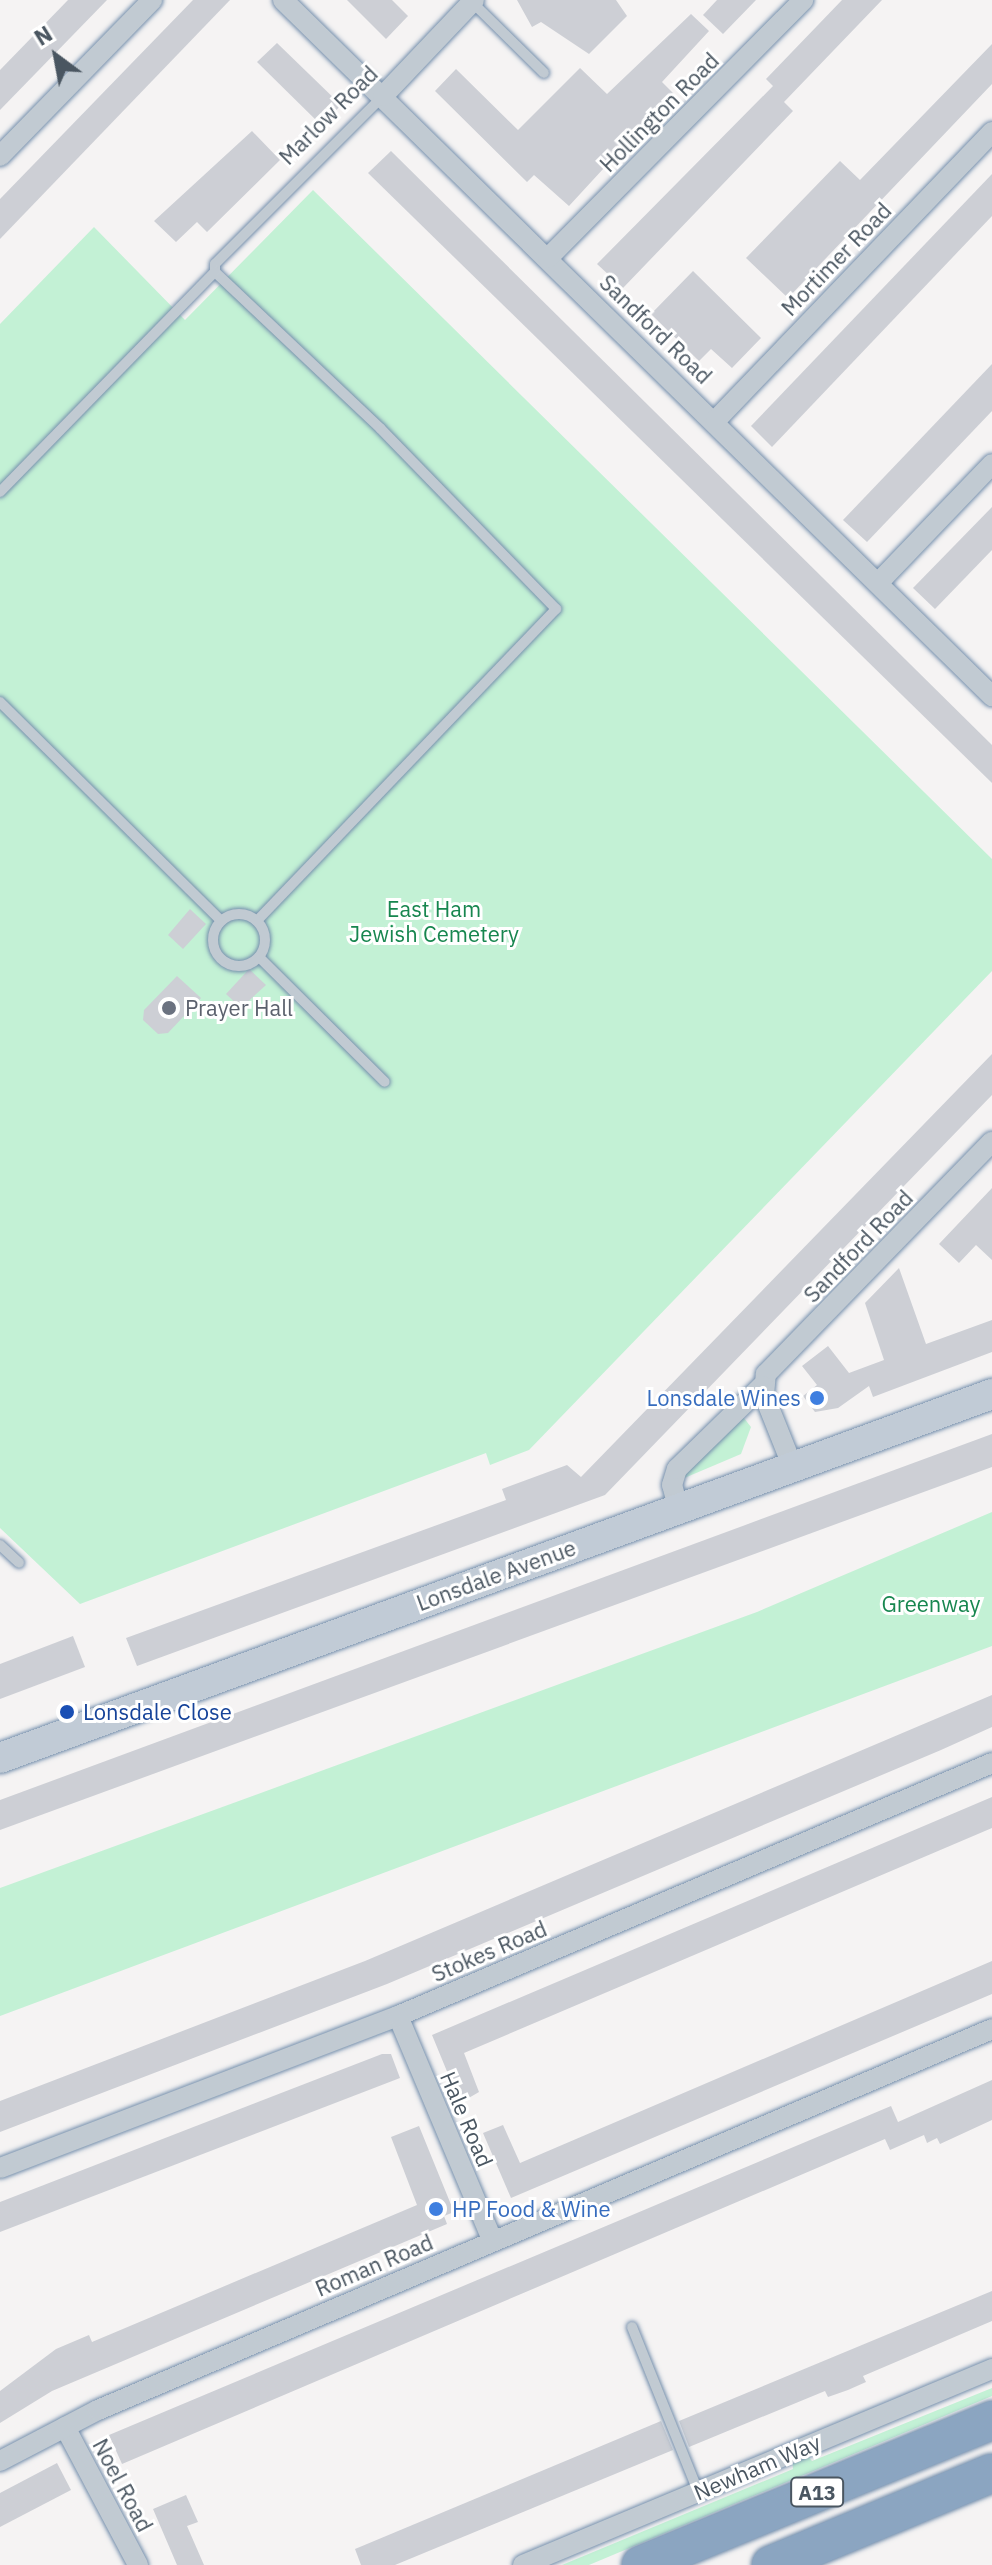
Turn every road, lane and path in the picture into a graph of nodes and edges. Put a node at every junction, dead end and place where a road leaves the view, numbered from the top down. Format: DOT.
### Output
graph roads {
  1 [pos="152,0"];
  2 [pos="283,0"];
  3 [pos="803,0"];
  4 [pos="473,1"];
  5 [pos="544,73"];
  6 [pos="383,96"];
  7 [pos="992,132"];
  8 [pos="0,156"];
  9 [pos="548,258"];
  10 [pos="215,268"];
  11 [pos="716,420"];
  12 [pos="992,464"];
  13 [pos="0,492"];
  14 [pos="879,582"];
  15 [pos="992,696"];
  16 [pos="0,702"];
  17 [pos="221,921"];
  18 [pos="257,921"];
  19 [pos="259,957"];
  20 [pos="385,1082"];
  21 [pos="992,1142"];
  22 [pos="762,1386"];
  23 [pos="992,1394"];
  24 [pos="792,1465"];
  25 [pos="678,1507"];
  26 [pos="0,1545"];
  27 [pos="19,1563"];
  28 [pos="0,1758"];
  29 [pos="992,1763"];
  30 [pos="398,2016"];
  31 [pos="992,2029"];
  32 [pos="0,2168"];
  33 [pos="492,2240"];
  34 [pos="632,2327"];
  35 [pos="992,2369"];
  36 [pos="992,2420"];
  37 [pos="65,2427"];
  38 [pos="0,2461"];
  39 [pos="992,2473"];
  40 [pos="698,2491"];
  41 [pos="138,2565"];
  42 [pos="523,2565"];
  43 [pos="641,2565"];
  44 [pos="771,2565"];
  1 -- 8 [label="street"];
  2 -- 6 [label="street, Sandford Road"];
  3 -- 9 [label="street, Hollington Road"];
  4 -- 5 [label="lane"];
  4 -- 6 [label="street, Marlow Road"];
  6 -- 9 [label="street, Sandford Road"];
  6 -- 10 [label="lane, Marlow Road"];
  7 -- 11 [label="street, Mortimer Road"];
  9 -- 11 [label="street, Sandford Road"];
  10 -- 13 [label="lane, Marlow Road"];
  10 -- 18 [label="lane"];
  11 -- 14 [label="street, Sandford Road"];
  12 -- 14 [label="street"];
  14 -- 15 [label="street, Sandford Road"];
  16 -- 17 [label="lane"];
  17 -- 18 [label="lane"];
  17 -- 19 [label="lane"];
  18 -- 19 [label="lane"];
  19 -- 20 [label="lane"];
  21 -- 22 [label="street, Sandford Road"];
  22 -- 24 [label="street"];
  22 -- 25 [label="street, Sandford Road"];
  23 -- 24 [label="street, Lonsdale Avenue"];
  24 -- 25 [label="street, Lonsdale Avenue"];
  25 -- 28 [label="street, Lonsdale Avenue"];
  26 -- 27 [label="lane"];
  29 -- 30 [label="street, Stokes Road"];
  30 -- 32 [label="street, Stokes Road"];
  30 -- 33 [label="street, Hale Road"];
  31 -- 33 [label="street, Roman Road"];
  33 -- 37 [label="street, Roman Road"];
  34 -- 40 [label="lane"];
  35 -- 40 [label="street, Newham Way"];
  36 -- 43 [label="highway, Newham Way / A13"];
  37 -- 38 [label="street, Roman Road"];
  37 -- 41 [label="street, Noel Road"];
  39 -- 44 [label="highway, A13"];
  40 -- 42 [label="street, Newham Way"];
}
